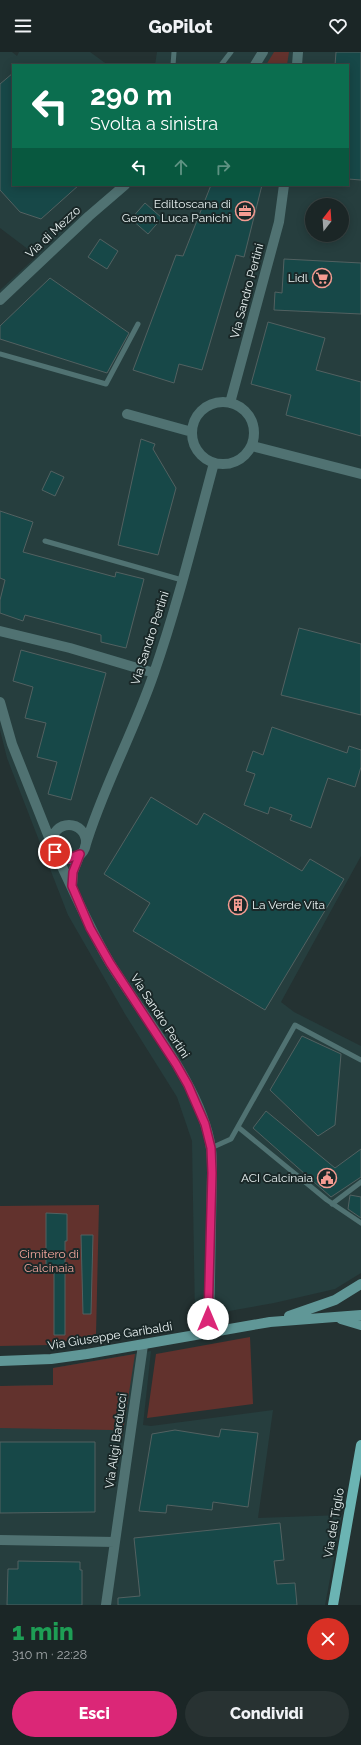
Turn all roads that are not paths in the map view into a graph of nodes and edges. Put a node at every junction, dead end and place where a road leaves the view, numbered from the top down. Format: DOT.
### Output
graph roads {
  1 [pos="174,52"];
  2 [pos="231,52"];
  3 [pos="263,52"];
  4 [pos="298,52"];
  5 [pos="173,64"];
  6 [pos="222,64"];
  7 [pos="256,64"];
  8 [pos="297,64"];
  9 [pos="124,186"];
  10 [pos="284,186"];
  11 [pos="0,300"];
  12 [pos="138,324"];
  13 [pos="0,354"];
  14 [pos="230,404"];
  15 [pos="127,414"];
  16 [pos="192,432"];
  17 [pos="252,446"];
  18 [pos="214,463"];
  19 [pos="361,474"];
  20 [pos="45,541"];
  21 [pos="182,580"];
  22 [pos="0,630"];
  23 [pos="154,673"];
  24 [pos="0,702"];
  25 [pos="94,815"];
  26 [pos="41,817"];
  27 [pos="66,826"];
  28 [pos="53,848"];
  29 [pos="82,851"];
  30 [pos="72,886"];
  31 [pos="361,1060"];
  32 [pos="238,1126"];
  33 [pos="211,1148"];
  34 [pos="361,1182"];
  35 [pos="332,1204"];
  36 [pos="361,1223"];
  37 [pos="361,1284"];
  38 [pos="361,1294"];
  39 [pos="335,1300"];
  40 [pos="361,1315"];
  41 [pos="331,1316"];
  42 [pos="270,1322"];
  43 [pos="361,1325"];
  44 [pos="209,1333"];
  45 [pos="143,1344"];
  46 [pos="0,1361"];
  47 [pos="361,1445"];
  48 [pos="0,1540"];
  49 [pos="115,1542"];
  50 [pos="106,1605"];
  51 [pos="333,1605"];
  1 -- 5 [label="lane"];
  2 -- 6 [label="lane"];
  3 -- 7 [label="street"];
  4 -- 8 [label="street"];
  9 -- 11 [label="street, Via di Mezzo"];
  10 -- 14 [label="street, Via Sandro Pertini"];
  12 -- 13 [label="lane"];
  14 -- 16 [label="street"];
  14 -- 17 [label="street"];
  15 -- 16 [label="street"];
  16 -- 18 [label="street"];
  17 -- 18 [label="street"];
  17 -- 19 [label="street"];
  18 -- 21 [label="street, Via Sandro Pertini"];
  20 -- 21 [label="lane"];
  21 -- 23 [label="street, Via Sandro Pertini"];
  22 -- 23 [label="street"];
  23 -- 25 [label="street, Via Sandro Pertini"];
  24 -- 26 [label="street, Via Sandro Pertini"];
  25 -- 27 [label="street"];
  25 -- 29 [label="street, Via Sandro Pertini"];
  26 -- 27 [label="street"];
  26 -- 28 [label="street, Via Sandro Pertini"];
  27 -- 28 [label="street"];
  27 -- 29 [label="street"];
  28 -- 29 [label="street"];
  28 -- 30 [label="street, Via Sandro Pertini"];
  29 -- 30 [label="street, Via Sandro Pertini"];
  30 -- 33 [label="street, Via Sandro Pertini"];
  31 -- 32 [label="lane"];
  32 -- 33 [label="lane"];
  32 -- 35 [label="lane"];
  33 -- 44 [label="street, Via Sandro Pertini"];
  34 -- 35 [label="lane"];
  35 -- 36 [label="lane"];
  37 -- 39 [label="street"];
  38 -- 39 [label="street"];
  39 -- 42 [label="street"];
  40 -- 41 [label="street"];
  41 -- 42 [label="street"];
  41 -- 43 [label="street"];
  42 -- 44 [label="street, Via Giuseppe Garibaldi"];
  44 -- 45 [label="street, Via Giuseppe Garibaldi"];
  45 -- 46 [label="street, Via Giuseppe Garibaldi"];
  45 -- 49 [label="street, Via Aligi Barducci"];
  47 -- 51 [label="main road, Via del Tiglio"];
  48 -- 49 [label="street"];
  49 -- 50 [label="street, Via Aligi Barducci"];
}
